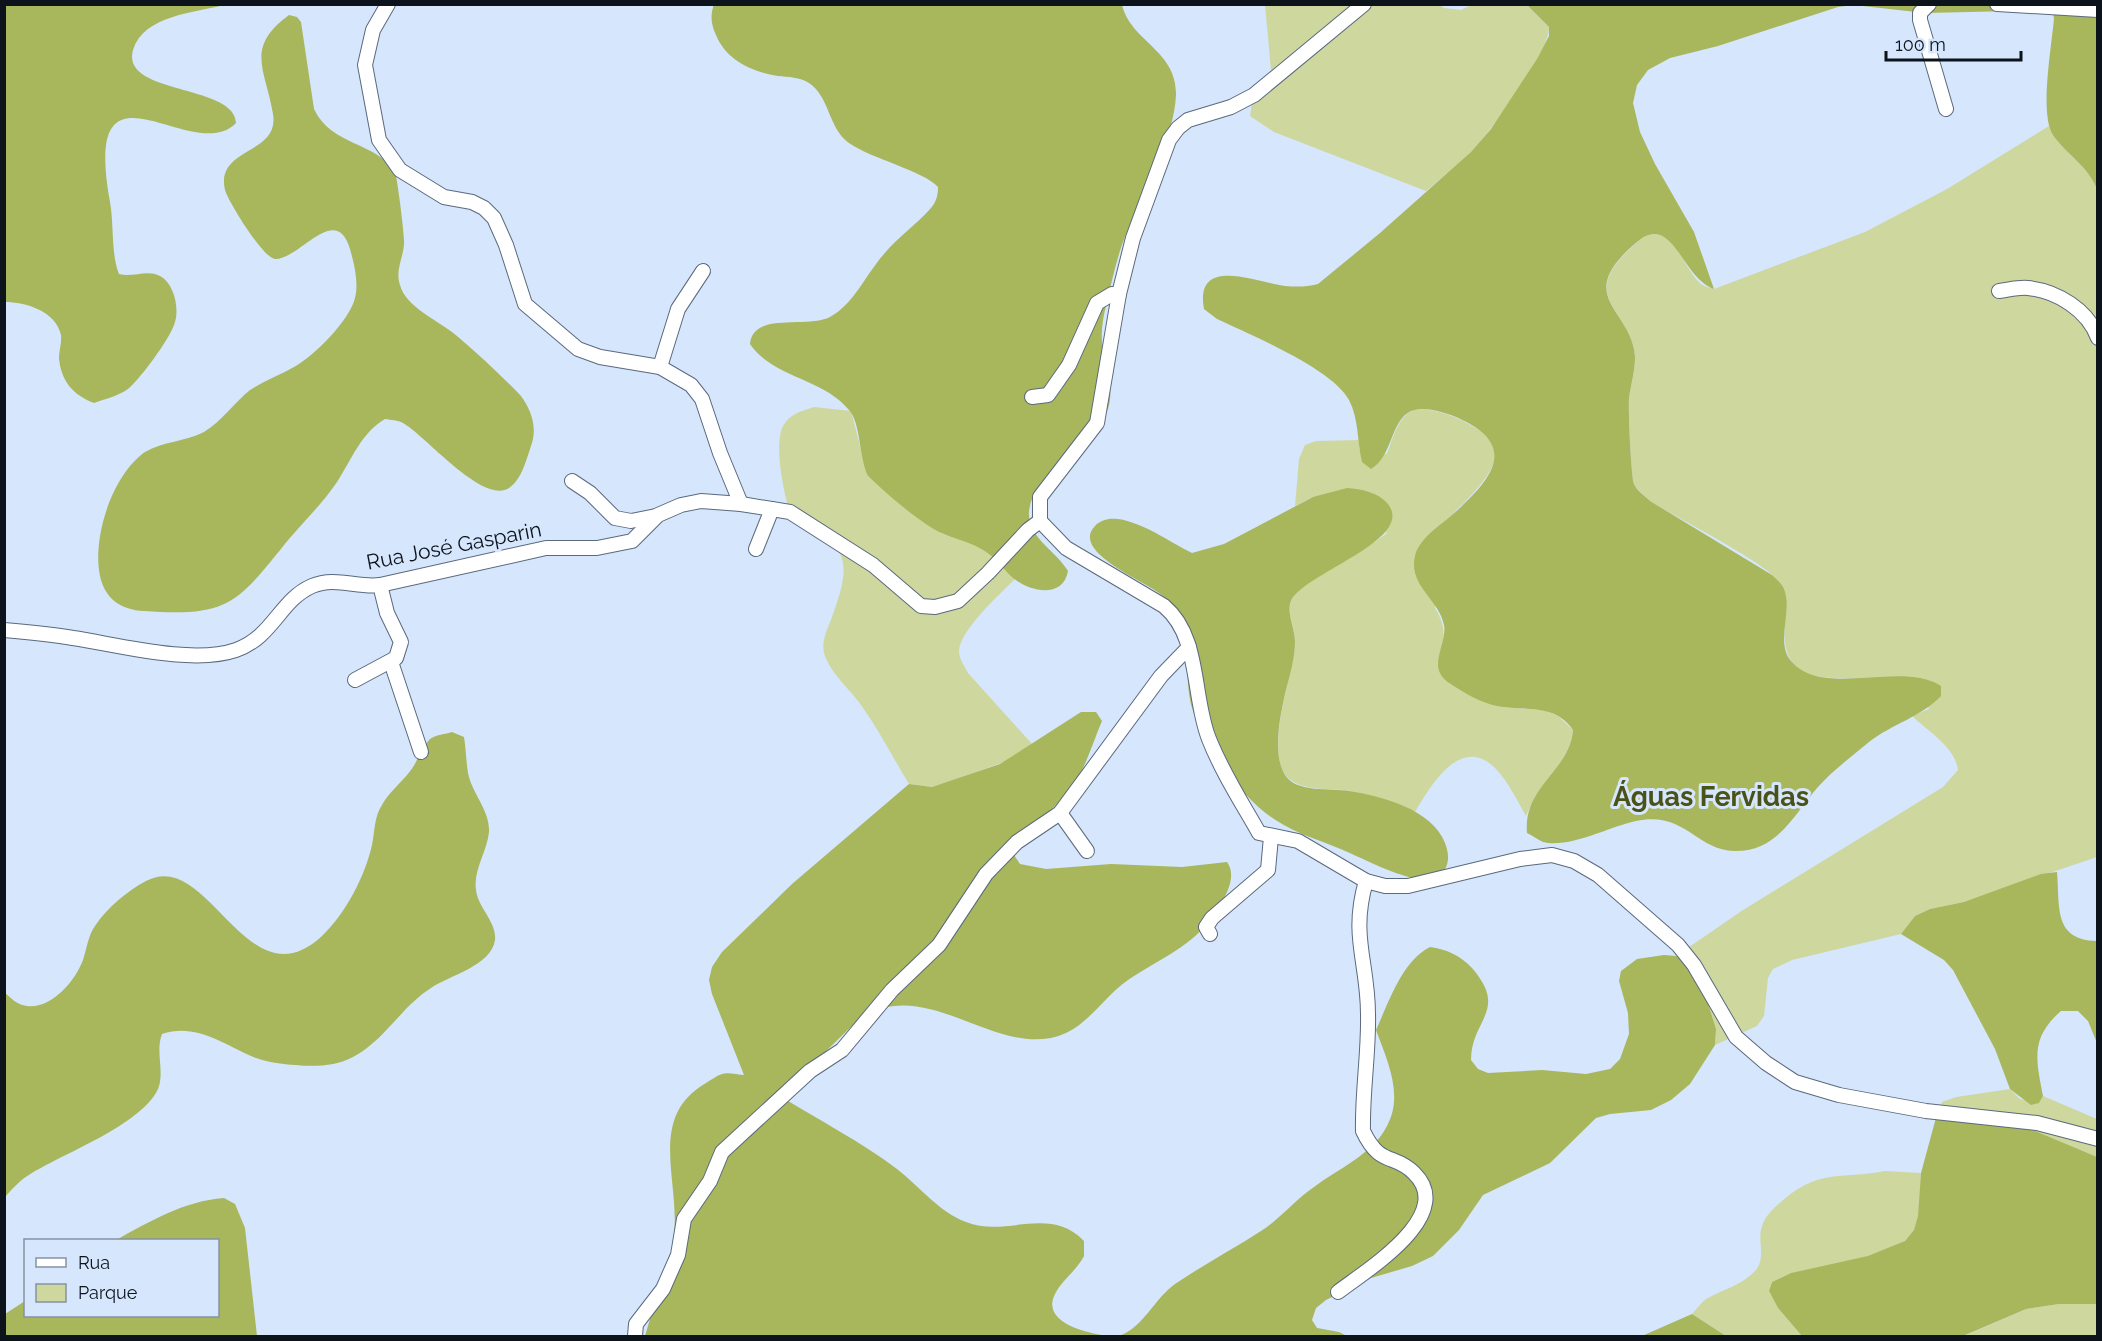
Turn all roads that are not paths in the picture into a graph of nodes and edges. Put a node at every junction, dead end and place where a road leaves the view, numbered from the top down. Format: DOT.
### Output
graph roads {
  1 [pos="388,4"];
  2 [pos="1364,4"];
  3 [pos="1929,4"];
  4 [pos="1998,4"];
  5 [pos="2097,10"];
  6 [pos="1946,109"];
  7 [pos="702,271"];
  8 [pos="1999,291"];
  9 [pos="1119,294"];
  10 [pos="2097,338"];
  11 [pos="660,367"];
  12 [pos="1032,397"];
  13 [pos="572,481"];
  14 [pos="741,504"];
  15 [pos="772,509"];
  16 [pos="658,515"];
  17 [pos="615,518"];
  18 [pos="1040,521"];
  19 [pos="632,542"];
  20 [pos="756,549"];
  21 [pos="380,585"];
  22 [pos="4,630"];
  23 [pos="1189,647"];
  24 [pos="391,662"];
  25 [pos="355,680"];
  26 [pos="421,752"];
  27 [pos="1060,813"];
  28 [pos="1271,837"];
  29 [pos="1087,851"];
  30 [pos="1366,881"];
  31 [pos="1210,934"];
  32 [pos="2097,1139"];
  33 [pos="1338,1292"];
  34 [pos="635,1336"];
  1 -- 11 [label="street"];
  2 -- 9 [label="street"];
  3 -- 6 [label="street"];
  4 -- 5 [label="street"];
  7 -- 11 [label="street"];
  8 -- 10 [label="street"];
  9 -- 12 [label="street"];
  9 -- 18 [label="street"];
  11 -- 14 [label="street"];
  13 -- 17 [label="street"];
  14 -- 15 [label="street"];
  14 -- 16 [label="street"];
  15 -- 18 [label="street"];
  15 -- 20 [label="street"];
  16 -- 17 [label="street"];
  16 -- 19 [label="street"];
  17 -- 19 [label="street"];
  18 -- 23 [label="street"];
  19 -- 21 [label="street, Rua José Gasparin"];
  21 -- 22 [label="street, Rua José Gasparin"];
  21 -- 24 [label="street"];
  23 -- 27 [label="street"];
  23 -- 28 [label="street"];
  24 -- 25 [label="street"];
  24 -- 26 [label="street"];
  27 -- 29 [label="street"];
  27 -- 34 [label="street"];
  28 -- 30 [label="street"];
  28 -- 31 [label="street"];
  30 -- 32 [label="street"];
  30 -- 33 [label="street"];
}
